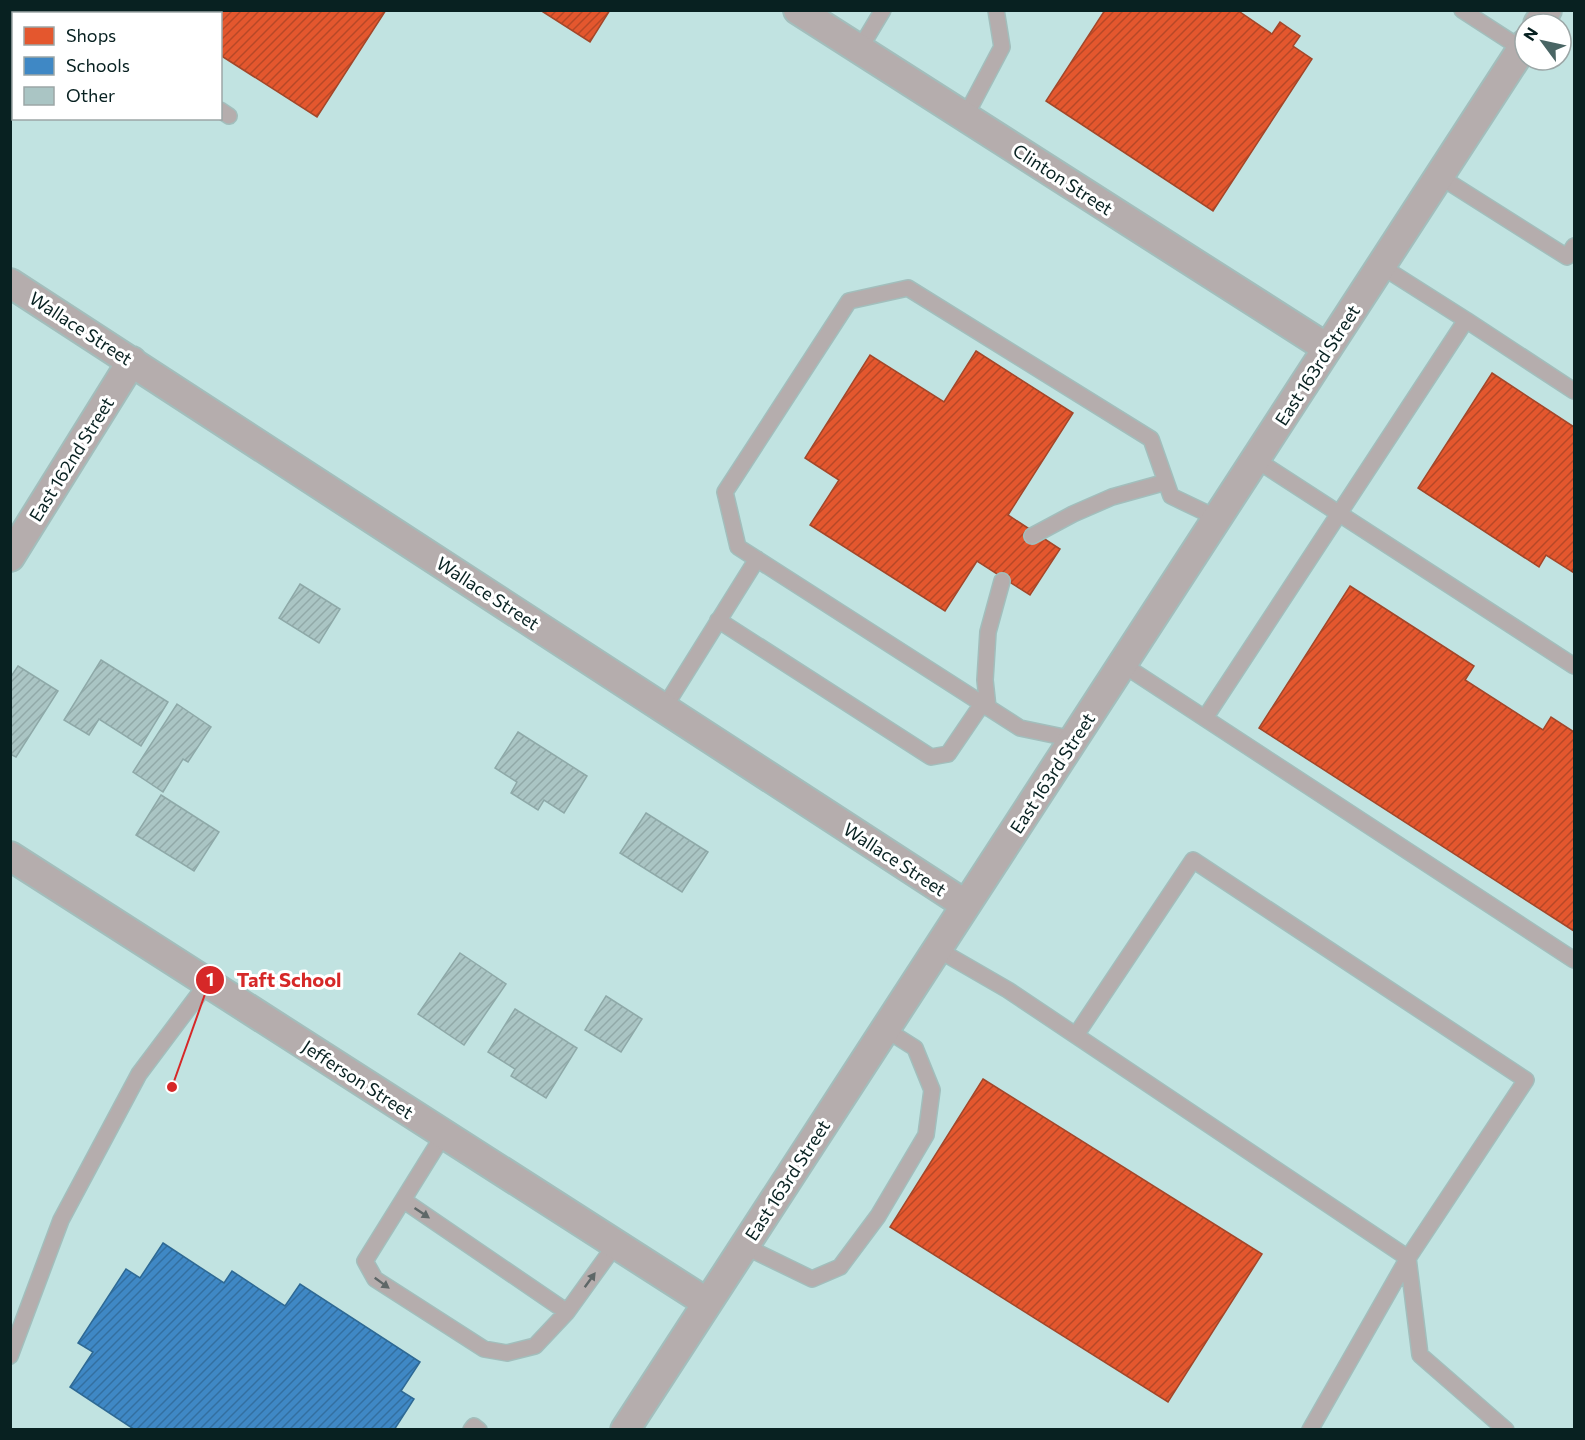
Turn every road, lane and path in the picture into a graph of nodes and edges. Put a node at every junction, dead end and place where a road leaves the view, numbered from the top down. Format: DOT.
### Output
graph roads {
  1 [pos="798,10"];
  2 [pos="883,10"];
  3 [pos="996,10"];
  4 [pos="1462,10"];
  5 [pos="1513,41"];
  6 [pos="859,50"];
  7 [pos="1513,63"];
  8 [pos="965,117"];
  9 [pos="1440,176"];
  10 [pos="1572,258"];
  11 [pos="1381,266"];
  12 [pos="10,282"];
  13 [pos="1466,320"];
  14 [pos="1327,348"];
  15 [pos="132,361"];
  16 [pos="1575,391"];
  17 [pos="1255,459"];
  18 [pos="1166,482"];
  19 [pos="1339,514"];
  20 [pos="1217,518"];
  21 [pos="1032,536"];
  22 [pos="10,557"];
  23 [pos="757,559"];
  24 [pos="1002,581"];
  25 [pos="718,620"];
  26 [pos="1122,664"];
  27 [pos="1575,666"];
  28 [pos="986,706"];
  29 [pos="664,708"];
  30 [pos="1205,718"];
  31 [pos="1073,739"];
  32 [pos="10,856"];
  33 [pos="966,905"];
  34 [pos="937,949"];
  35 [pos="1575,960"];
  36 [pos="207,982"];
  37 [pos="885,1029"];
  38 [pos="1076,1035"];
  39 [pos="444,1134"];
  40 [pos="403,1200"];
  41 [pos="616,1244"];
  42 [pos="744,1246"];
  43 [pos="1408,1258"];
  44 [pos="706,1302"];
  45 [pos="567,1312"];
  46 [pos="10,1356"];
  47 [pos="471,1430"];
  48 [pos="479,1430"];
  49 [pos="625,1430"];
  50 [pos="1310,1430"];
  51 [pos="1506,1430"];
  1 -- 6 [label="street, Clinton Street"];
  2 -- 6 [label="lane"];
  3 -- 8 [label="lane"];
  4 -- 5 [label="lane"];
  6 -- 8 [label="street, Clinton Street"];
  7 -- 9 [label="street, East 163rd Street"];
  8 -- 14 [label="street, Clinton Street"];
  9 -- 10 [label="lane"];
  9 -- 11 [label="street, East 163rd Street"];
  11 -- 13 [label="lane"];
  11 -- 14 [label="street, East 163rd Street"];
  12 -- 15 [label="street, Wallace Street"];
  13 -- 16 [label="lane"];
  13 -- 19 [label="lane"];
  14 -- 17 [label="street, East 163rd Street"];
  15 -- 22 [label="street, East 162nd Street"];
  15 -- 29 [label="street, Wallace Street"];
  17 -- 19 [label="lane"];
  17 -- 20 [label="street, East 163rd Street"];
  18 -- 20 [label="lane"];
  18 -- 21 [label="lane"];
  18 -- 23 [label="lane"];
  19 -- 27 [label="lane"];
  19 -- 30 [label="lane"];
  20 -- 26 [label="street, East 163rd Street"];
  23 -- 25 [label="lane"];
  23 -- 28 [label="lane"];
  24 -- 28 [label="lane"];
  25 -- 28 [label="lane"];
  25 -- 29 [label="lane"];
  26 -- 30 [label="lane"];
  26 -- 31 [label="street, East 163rd Street"];
  28 -- 31 [label="lane"];
  29 -- 33 [label="street, Wallace Street"];
  30 -- 35 [label="lane"];
  31 -- 33 [label="street, East 163rd Street"];
  32 -- 36 [label="street, Jefferson Street"];
  33 -- 34 [label="street, East 163rd Street"];
  34 -- 37 [label="street, East 163rd Street"];
  34 -- 38 [label="lane"];
  36 -- 39 [label="street, Jefferson Street"];
  36 -- 46 [label="lane"];
  37 -- 42 [label="street, East 163rd Street"];
  37 -- 42 [label="lane"];
  38 -- 43 [label="lane"];
  38 -- 43 [label="lane"];
  39 -- 40 [label="lane"];
  39 -- 41 [label="street, Jefferson Street"];
  40 -- 45 [label="lane, one-way"];
  40 -- 45 [label="lane, one-way"];
  41 -- 44 [label="street, Jefferson Street"];
  45 -- 41 [label="lane, one-way"];
  42 -- 44 [label="street, East 163rd Street"];
  43 -- 50 [label="lane"];
  43 -- 51 [label="lane"];
  44 -- 49 [label="street, East 163rd Street"];
  47 -- 48 [label="lane"];
}
